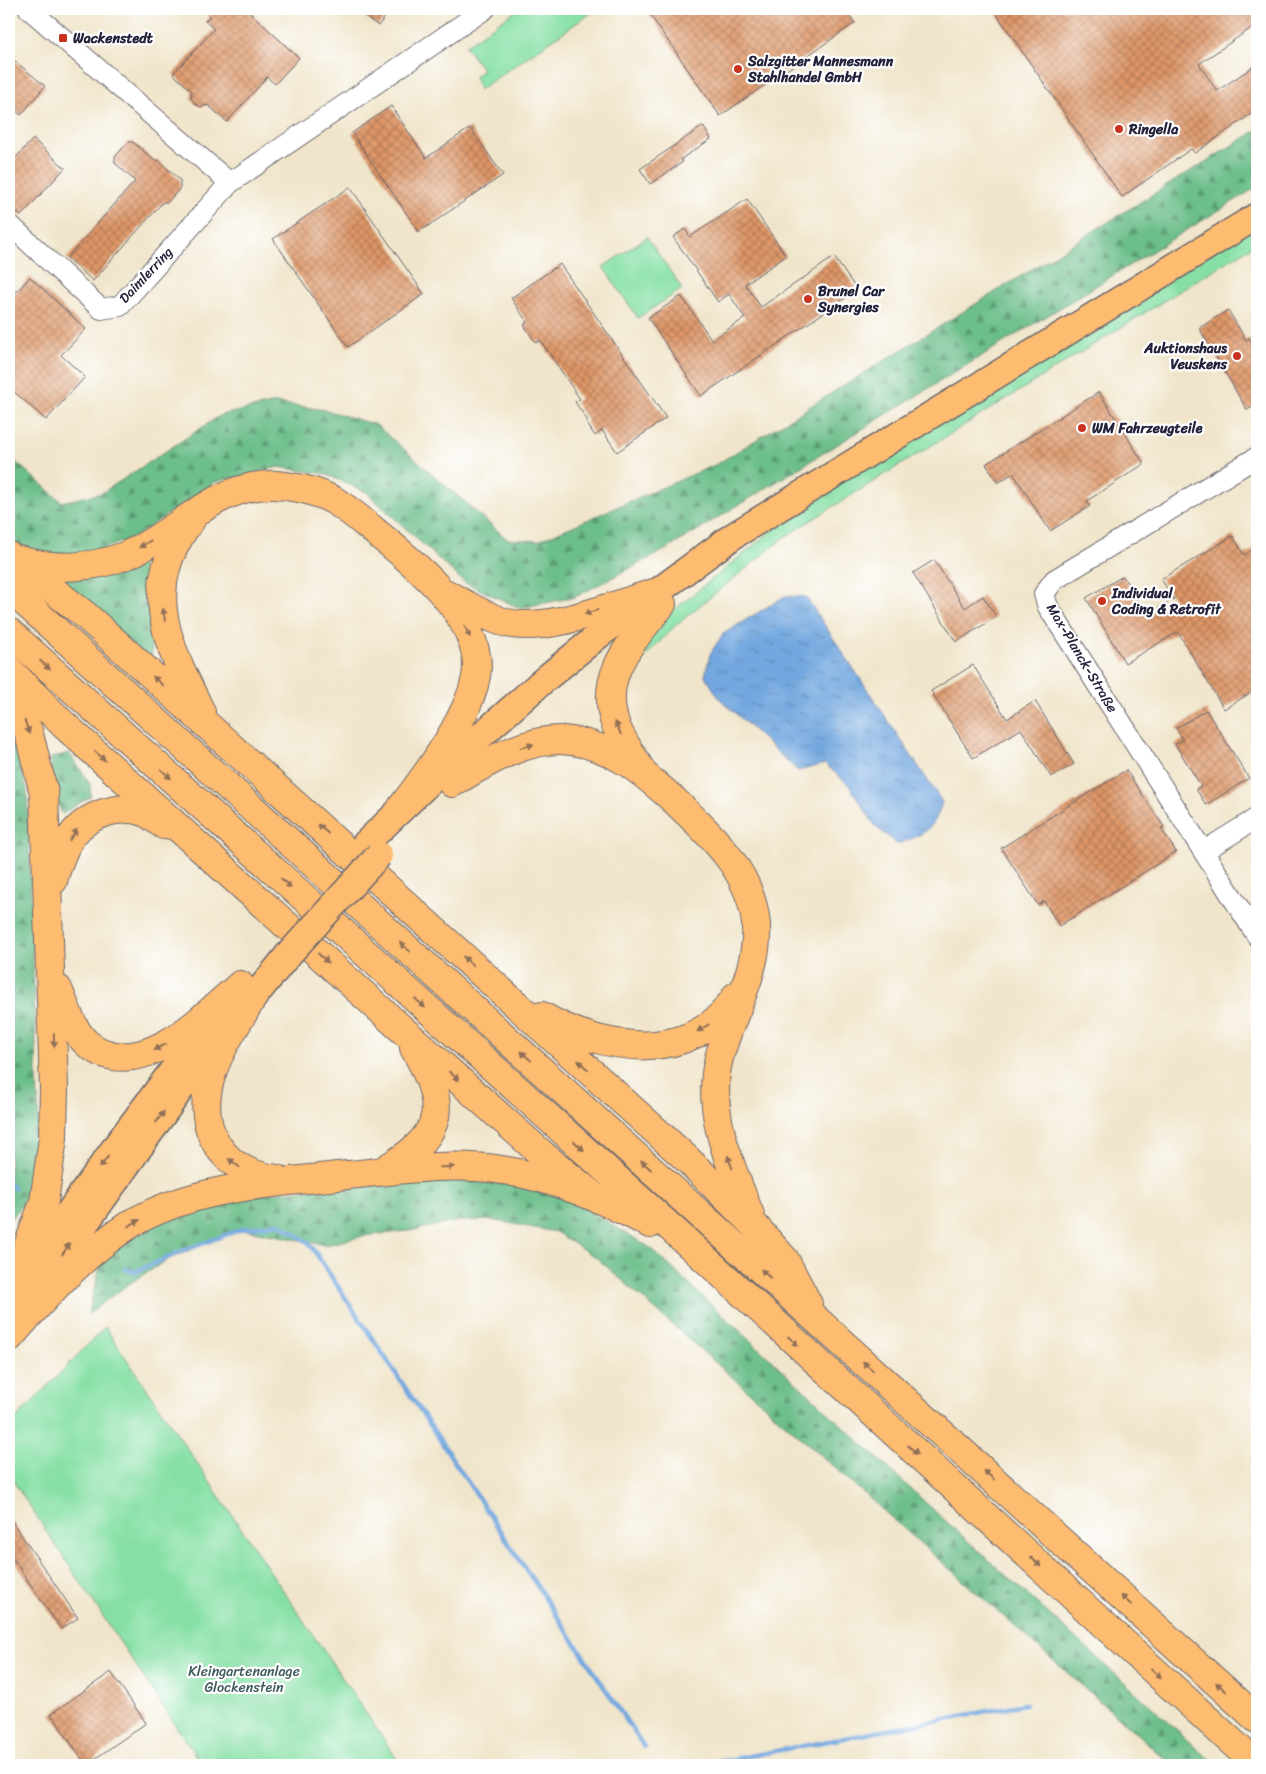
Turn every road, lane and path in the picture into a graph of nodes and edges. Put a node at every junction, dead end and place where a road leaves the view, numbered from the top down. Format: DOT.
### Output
graph roads {
  1 [pos="29,9"];
  2 [pos="485,9"];
  3 [pos="230,183"];
  4 [pos="1257,216"];
  5 [pos="9,224"];
  6 [pos="1257,457"];
  7 [pos="200,508"];
  8 [pos="11,557"];
  9 [pos="9,588"];
  10 [pos="440,591"];
  11 [pos="658,599"];
  12 [pos="9,632"];
  13 [pos="9,670"];
  14 [pos="9,682"];
  15 [pos="207,725"];
  16 [pos="642,771"];
  17 [pos="452,783"];
  18 [pos="401,808"];
  19 [pos="1257,818"];
  20 [pos="198,844"];
  21 [pos="373,849"];
  22 [pos="1204,851"];
  23 [pos="48,896"];
  24 [pos="1257,936"];
  25 [pos="52,973"];
  26 [pos="746,980"];
  27 [pos="247,990"];
  28 [pos="504,994"];
  29 [pos="405,1032"];
  30 [pos="381,1172"];
  31 [pos="296,1181"];
  32 [pos="591,1194"];
  33 [pos="753,1224"];
  34 [pos="691,1246"];
  35 [pos="9,1298"];
  36 [pos="815,1319"];
  37 [pos="9,1333"];
  38 [pos="9,1338"];
  39 [pos="1257,1719"];
  40 [pos="1257,1765"];
  1 -- 3 [label="street"];
  2 -- 3 [label="street, Daimlerring"];
  3 -- 5 [label="street, Daimlerring"];
  4 -- 11 [label="main road"];
  6 -- 22 [label="street, Max-Planck-Straße"];
  7 -- 8 [label="highway, one-way"];
  7 -- 10 [label="highway"];
  15 -- 7 [label="highway, one-way"];
  15 -- 8 [label="highway, one-way"];
  36 -- 9 [label="highway, one-way"];
  11 -- 10 [label="highway, one-way"];
  10 -- 18 [label="highway, one-way"];
  16 -- 11 [label="highway, one-way"];
  11 -- 17 [label="main road"];
  11 -- 18 [label="main road"];
  12 -- 34 [label="highway, one-way"];
  13 -- 20 [label="highway, one-way"];
  14 -- 23 [label="highway, one-way"];
  28 -- 15 [label="highway, one-way"];
  17 -- 16 [label="highway, one-way"];
  16 -- 26 [label="highway"];
  17 -- 21 [label="main road"];
  18 -- 21 [label="main road"];
  19 -- 22 [label="street"];
  23 -- 20 [label="highway, one-way"];
  20 -- 29 [label="highway, one-way"];
  21 -- 27 [label="main road, bridge"];
  22 -- 24 [label="street, Max-Planck-Straße"];
  23 -- 25 [label="highway"];
  27 -- 25 [label="highway, one-way"];
  25 -- 35 [label="highway, one-way"];
  26 -- 28 [label="highway, one-way"];
  33 -- 26 [label="highway, one-way"];
  31 -- 27 [label="highway, one-way"];
  27 -- 35 [label="main road, one-way"];
  37 -- 27 [label="main road, one-way"];
  33 -- 28 [label="highway, one-way"];
  29 -- 30 [label="highway"];
  29 -- 32 [label="highway, one-way"];
  30 -- 31 [label="highway"];
  30 -- 32 [label="highway, one-way"];
  38 -- 31 [label="highway, one-way"];
  32 -- 34 [label="highway"];
  33 -- 36 [label="highway"];
  34 -- 40 [label="highway, one-way"];
  39 -- 36 [label="highway, one-way"];
}
